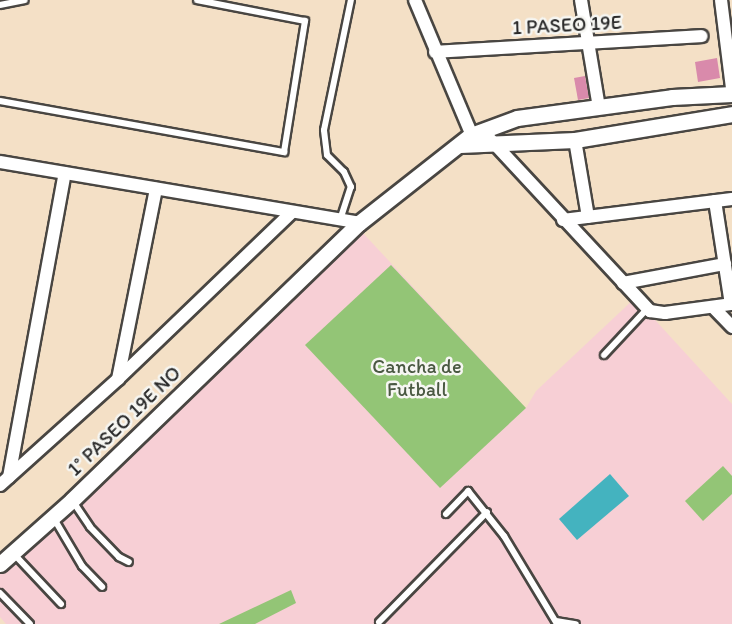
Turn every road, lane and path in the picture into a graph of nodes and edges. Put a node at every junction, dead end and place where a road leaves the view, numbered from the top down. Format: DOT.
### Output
graph roads {
  1 [pos="25,0"];
  2 [pos="198,0"];
  3 [pos="351,0"];
  4 [pos="415,0"];
  5 [pos="581,0"];
  6 [pos="725,0"];
  7 [pos="0,5"];
  8 [pos="702,36"];
  9 [pos="588,43"];
  10 [pos="435,52"];
  11 [pos="731,73"];
  12 [pos="732,88"];
  13 [pos="732,94"];
  14 [pos="0,101"];
  15 [pos="599,107"];
  16 [pos="732,114"];
  17 [pos="477,140"];
  18 [pos="575,140"];
  19 [pos="0,162"];
  20 [pos="65,173"];
  21 [pos="156,189"];
  22 [pos="732,199"];
  23 [pos="715,201"];
  24 [pos="292,212"];
  25 [pos="588,217"];
  26 [pos="340,220"];
  27 [pos="563,220"];
  28 [pos="359,223"];
  29 [pos="725,264"];
  30 [pos="623,283"];
  31 [pos="731,304"];
  32 [pos="712,307"];
  33 [pos="647,309"];
  34 [pos="732,327"];
  35 [pos="604,355"];
  36 [pos="118,379"];
  37 [pos="5,481"];
  38 [pos="72,500"];
  39 [pos="487,512"];
  40 [pos="446,514"];
  41 [pos="53,517"];
  42 [pos="12,553"];
  43 [pos="129,562"];
  44 [pos="0,564"];
  45 [pos="102,587"];
  46 [pos="0,593"];
  47 [pos="61,604"];
  48 [pos="379,622"];
  49 [pos="557,622"];
  50 [pos="30,624"];
  51 [pos="576,624"];
  1 -- 7 [label="lane"];
  2 -- 14 [label="lane"];
  3 -- 26 [label="lane"];
  4 -- 10 [label="street"];
  5 -- 9 [label="street"];
  6 -- 11 [label="street"];
  8 -- 9 [label="street, 1 PASEO 19E"];
  9 -- 10 [label="street, 1 PASEO 19E"];
  9 -- 15 [label="street"];
  10 -- 17 [label="street"];
  11 -- 12 [label="street"];
  13 -- 15 [label="street, 1° PASEO 19E NO"];
  15 -- 17 [label="street, 1° PASEO 19E NO"];
  16 -- 18 [label="street"];
  17 -- 18 [label="street"];
  17 -- 27 [label="street"];
  17 -- 28 [label="street, 1° PASEO 19E NO"];
  18 -- 25 [label="street"];
  19 -- 20 [label="street"];
  20 -- 21 [label="street"];
  20 -- 37 [label="street"];
  21 -- 24 [label="street"];
  21 -- 36 [label="street"];
  22 -- 23 [label="street"];
  23 -- 25 [label="street"];
  23 -- 29 [label="street"];
  24 -- 26 [label="street"];
  24 -- 36 [label="street"];
  25 -- 27 [label="street"];
  26 -- 28 [label="street"];
  27 -- 30 [label="street"];
  28 -- 38 [label="street, 1° PASEO 19E NO"];
  29 -- 30 [label="street"];
  29 -- 31 [label="street"];
  30 -- 33 [label="street"];
  31 -- 32 [label="street"];
  32 -- 33 [label="street"];
  32 -- 34 [label="street"];
  33 -- 35 [label="lane"];
  36 -- 37 [label="street"];
  38 -- 41 [label="street, 1° PASEO 19E NO"];
  38 -- 43 [label="lane"];
  39 -- 40 [label="lane"];
  39 -- 48 [label="lane"];
  39 -- 49 [label="lane"];
  41 -- 42 [label="street, 1° PASEO 19E NO"];
  41 -- 45 [label="lane"];
  42 -- 44 [label="street, 1° PASEO 19E NO"];
  42 -- 47 [label="lane"];
  46 -- 50 [label="lane"];
  49 -- 51 [label="lane"];
}
